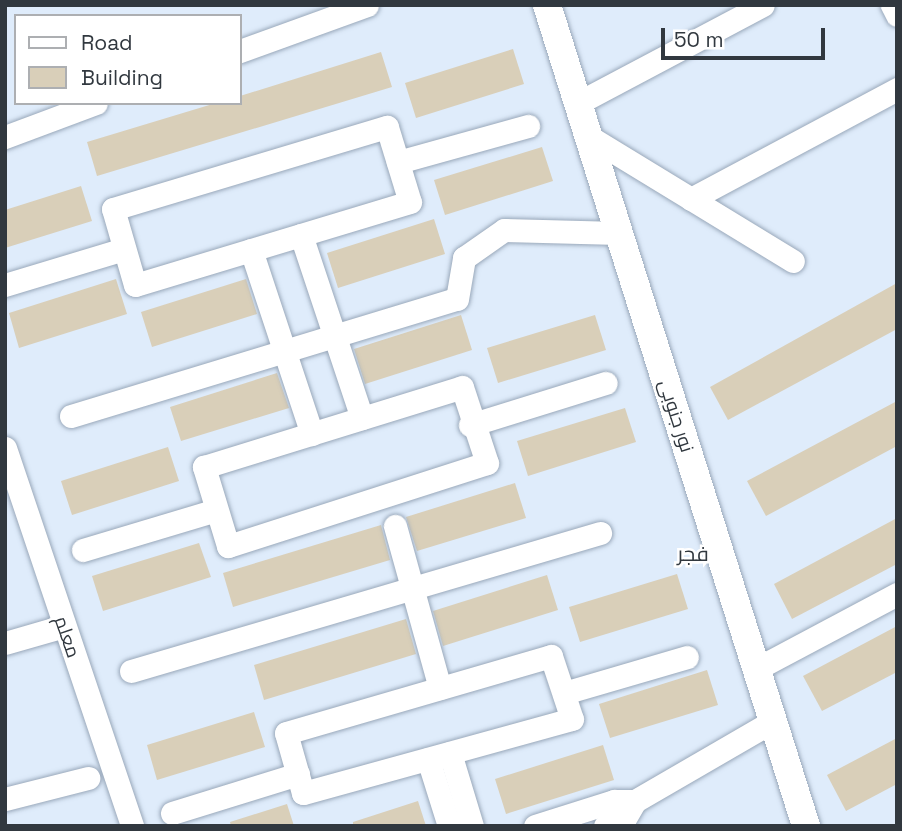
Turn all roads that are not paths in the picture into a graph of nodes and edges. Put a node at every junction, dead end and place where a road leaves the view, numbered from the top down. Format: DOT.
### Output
graph roads {
  1 [pos="367,5"];
  2 [pos="547,5"];
  3 [pos="763,5"];
  4 [pos="892,5"];
  5 [pos="897,15"];
  6 [pos="242,50"];
  7 [pos="897,89"];
  8 [pos="578,103"];
  9 [pos="90,105"];
  10 [pos="528,126"];
  11 [pos="5,136"];
  12 [pos="588,136"];
  13 [pos="398,162"];
  14 [pos="691,200"];
  15 [pos="619,233"];
  16 [pos="301,235"];
  17 [pos="124,249"];
  18 [pos="251,250"];
  19 [pos="793,261"];
  20 [pos="5,285"];
  21 [pos="331,337"];
  22 [pos="285,352"];
  23 [pos="607,383"];
  24 [pos="71,416"];
  25 [pos="362,418"];
  26 [pos="470,425"];
  27 [pos="312,433"];
  28 [pos="5,448"];
  29 [pos="216,510"];
  30 [pos="395,526"];
  31 [pos="600,533"];
  32 [pos="83,550"];
  33 [pos="413,590"];
  34 [pos="897,594"];
  35 [pos="64,626"];
  36 [pos="5,643"];
  37 [pos="687,657"];
  38 [pos="756,669"];
  39 [pos="131,671"];
  40 [pos="440,688"];
  41 [pos="564,693"];
  42 [pos="773,721"];
  43 [pos="439,756"];
  44 [pos="298,774"];
  45 [pos="88,778"];
  46 [pos="5,799"];
  47 [pos="635,801"];
  48 [pos="172,813"];
  49 [pos="132,826"];
  50 [pos="449,826"];
  51 [pos="472,826"];
  52 [pos="535,826"];
  53 [pos="605,826"];
  54 [pos="806,826"];
  1 -- 6 [label="street"];
  2 -- 8 [label="main road, نور جنوبی"];
  3 -- 8 [label="street"];
  4 -- 5 [label="street"];
  7 -- 14 [label="street"];
  8 -- 12 [label="main road, نور جنوبی"];
  9 -- 11 [label="street"];
  10 -- 13 [label="street"];
  12 -- 14 [label="street"];
  12 -- 15 [label="main road, نور جنوبی"];
  13 -- 16 [label="street"];
  13 -- 17 [label="street"];
  14 -- 19 [label="street"];
  15 -- 21 [label="street"];
  15 -- 38 [label="main road, نور جنوبی"];
  16 -- 18 [label="street"];
  16 -- 21 [label="street"];
  17 -- 18 [label="street"];
  17 -- 20 [label="street"];
  18 -- 22 [label="street"];
  21 -- 22 [label="street"];
  21 -- 25 [label="street"];
  22 -- 24 [label="street"];
  22 -- 27 [label="street"];
  23 -- 26 [label="street"];
  25 -- 26 [label="street"];
  25 -- 27 [label="street"];
  26 -- 29 [label="street"];
  27 -- 29 [label="street"];
  28 -- 35 [label="street, معلم"];
  29 -- 32 [label="street"];
  30 -- 33 [label="street"];
  31 -- 33 [label="street"];
  33 -- 39 [label="street"];
  33 -- 40 [label="street"];
  34 -- 38 [label="street"];
  35 -- 36 [label="street"];
  35 -- 49 [label="street, معلم"];
  37 -- 41 [label="street"];
  38 -- 42 [label="main road, نور جنوبی"];
  40 -- 41 [label="street"];
  40 -- 44 [label="street"];
  41 -- 43 [label="street"];
  42 -- 47 [label="street"];
  42 -- 54 [label="main road, نور جنوبی"];
  43 -- 44 [label="street"];
  43 -- 50 [label="street"];
  43 -- 51 [label="street"];
  44 -- 48 [label="street"];
  45 -- 46 [label="street"];
  47 -- 52 [label="street"];
  47 -- 53 [label="street"];
}
